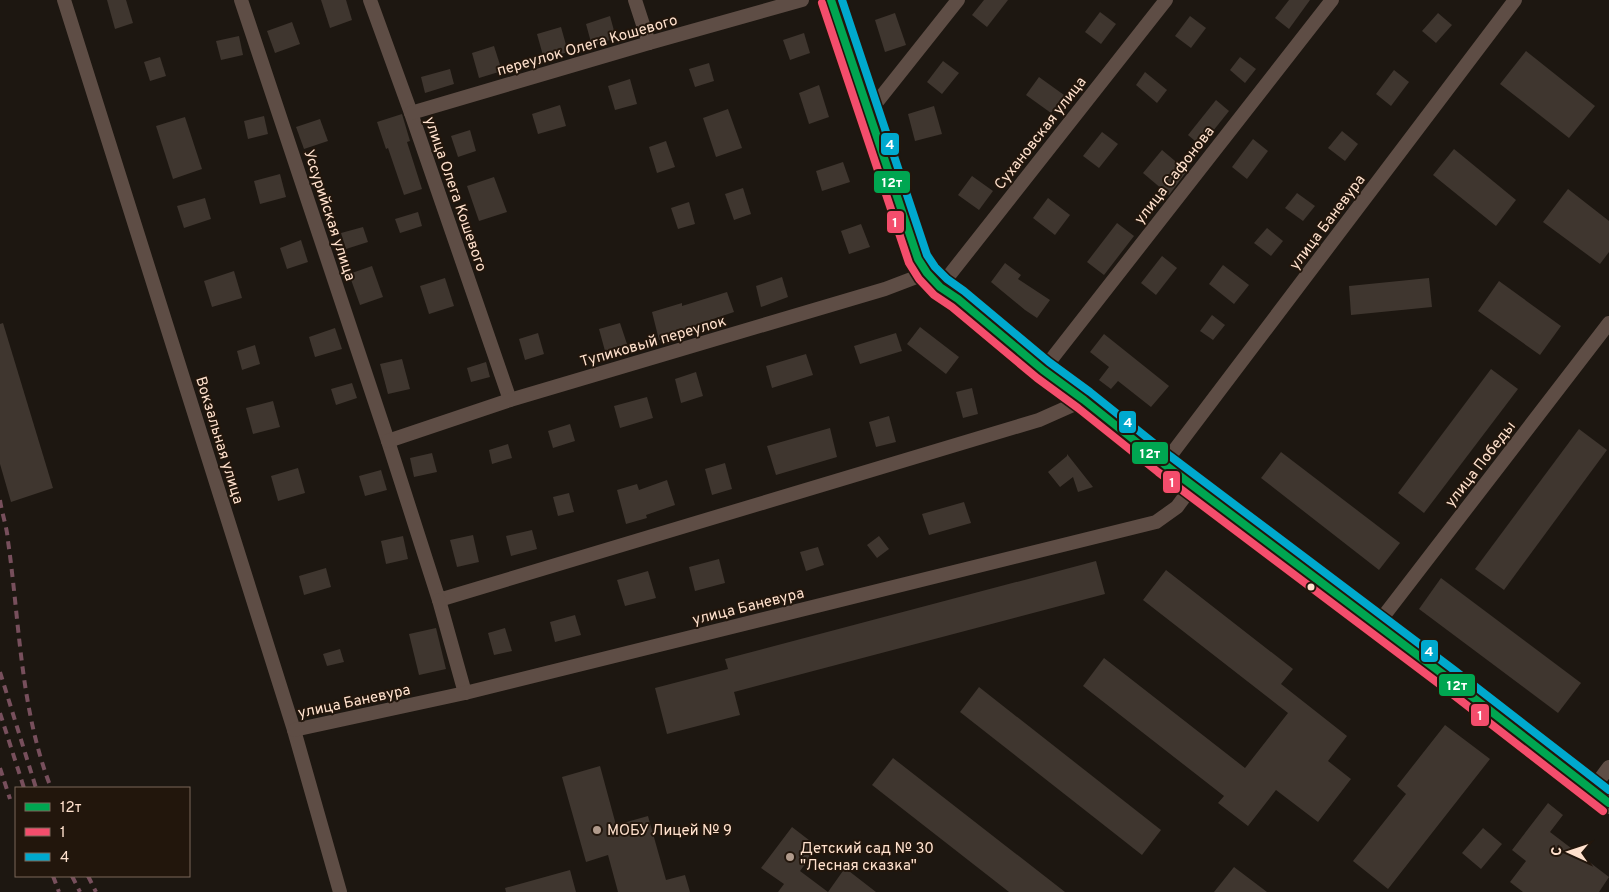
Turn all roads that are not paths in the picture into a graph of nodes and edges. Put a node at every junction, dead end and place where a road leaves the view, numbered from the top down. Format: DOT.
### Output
graph roads {
  1 [pos="64,0"];
  2 [pos="242,0"];
  3 [pos="370,0"];
  4 [pos="635,0"];
  5 [pos="802,0"];
  6 [pos="958,0"];
  7 [pos="1166,0"];
  8 [pos="1332,0"];
  9 [pos="1515,0"];
  10 [pos="834,2"];
  11 [pos="649,43"];
  12 [pos="869,112"];
  13 [pos="411,113"];
  14 [pos="933,280"];
  15 [pos="1609,323"];
  16 [pos="1043,370"];
  17 [pos="510,400"];
  18 [pos="1084,400"];
  19 [pos="388,441"];
  20 [pos="1164,464"];
  21 [pos="1194,484"];
  22 [pos="439,600"];
  23 [pos="1376,626"];
  24 [pos="465,693"];
  25 [pos="294,730"];
  26 [pos="1609,767"];
  27 [pos="1601,797"];
  28 [pos="340,892"];
  1 -- 25 [label="street, Вокзальная улица"];
  2 -- 19 [label="street, Уссурийская улица"];
  3 -- 13 [label="street, улица Олега Кошевого"];
  4 -- 11 [label="street"];
  5 -- 11 [label="street, переулок Олега Кошевого"];
  6 -- 12 [label="street"];
  7 -- 14 [label="street, Сухановская улица"];
  8 -- 16 [label="street, улица Сафонова"];
  9 -- 20 [label="street, улица Баневура"];
  10 -- 12 [label="main road"];
  11 -- 13 [label="street, переулок Олега Кошевого"];
  12 -- 14 [label="main road"];
  13 -- 17 [label="street, улица Олега Кошевого"];
  14 -- 16 [label="main road"];
  14 -- 17 [label="street, Тупиковый переулок"];
  15 -- 23 [label="street, улица Победы"];
  16 -- 18 [label="main road"];
  17 -- 19 [label="street, Тупиковый переулок"];
  18 -- 20 [label="main road"];
  18 -- 22 [label="street"];
  19 -- 22 [label="street, Уссурийская улица"];
  20 -- 21 [label="main road"];
  21 -- 23 [label="main road"];
  21 -- 24 [label="street, улица Баневура"];
  22 -- 24 [label="street, Уссурийская улица"];
  23 -- 27 [label="main road"];
  24 -- 25 [label="street, улица Баневура"];
  25 -- 28 [label="street, Вокзальная улица"];
  26 -- 27 [label="street"];
}
